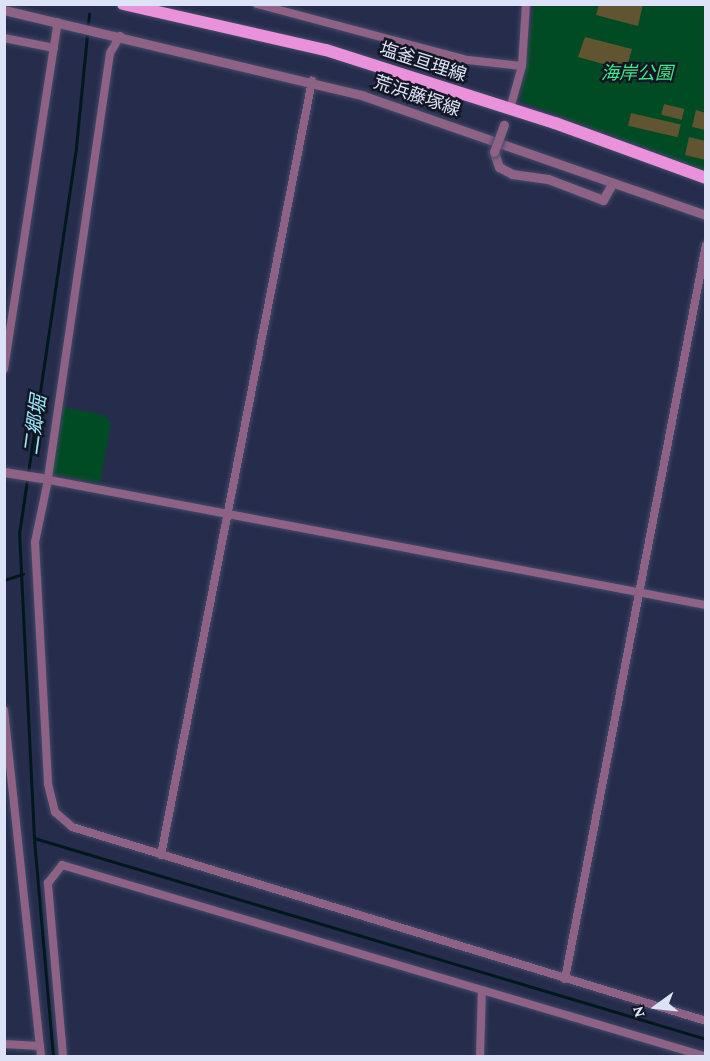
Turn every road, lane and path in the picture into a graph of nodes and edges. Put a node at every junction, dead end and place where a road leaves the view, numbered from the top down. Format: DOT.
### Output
graph roads {
  1 [pos="123,4"];
  2 [pos="257,4"];
  3 [pos="526,4"];
  4 [pos="4,10"];
  5 [pos="62,23"];
  6 [pos="115,35"];
  7 [pos="4,38"];
  8 [pos="54,48"];
  9 [pos="522,66"];
  10 [pos="312,81"];
  11 [pos="510,109"];
  12 [pos="705,178"];
  13 [pos="612,183"];
  14 [pos="705,214"];
  15 [pos="705,245"];
  16 [pos="4,369"];
  17 [pos="4,472"];
  18 [pos="45,479"];
  19 [pos="230,515"];
  20 [pos="639,593"];
  21 [pos="705,605"];
  22 [pos="4,710"];
  23 [pos="161,855"];
  24 [pos="565,979"];
  25 [pos="482,990"];
  26 [pos="705,1021"];
  27 [pos="4,1044"];
  28 [pos="40,1046"];
  29 [pos="41,1056"];
  30 [pos="63,1056"];
  31 [pos="480,1056"];
  32 [pos="704,1056"];
  1 -- 11 [label="main road, 塩釜亘理線"];
  2 -- 9 [label="street"];
  3 -- 9 [label="street"];
  4 -- 5 [label="street"];
  5 -- 6 [label="street, 荒浜藤塚線"];
  5 -- 8 [label="street"];
  6 -- 10 [label="street, 荒浜藤塚線"];
  6 -- 18 [label="street"];
  7 -- 8 [label="street"];
  8 -- 16 [label="street"];
  9 -- 11 [label="street"];
  10 -- 13 [label="street, 荒浜藤塚線"];
  10 -- 19 [label="street"];
  11 -- 12 [label="main road, 塩釜亘理線"];
  11 -- 13 [label="street, bridge"];
  13 -- 14 [label="street, 荒浜藤塚線"];
  15 -- 20 [label="street"];
  17 -- 18 [label="street"];
  18 -- 19 [label="street"];
  18 -- 23 [label="street"];
  19 -- 20 [label="street"];
  19 -- 23 [label="street"];
  20 -- 21 [label="street"];
  20 -- 24 [label="street"];
  22 -- 28 [label="street"];
  23 -- 24 [label="street"];
  24 -- 26 [label="street"];
  25 -- 30 [label="street"];
  25 -- 31 [label="street"];
  25 -- 32 [label="street"];
  27 -- 28 [label="street"];
  28 -- 29 [label="street"];
}
